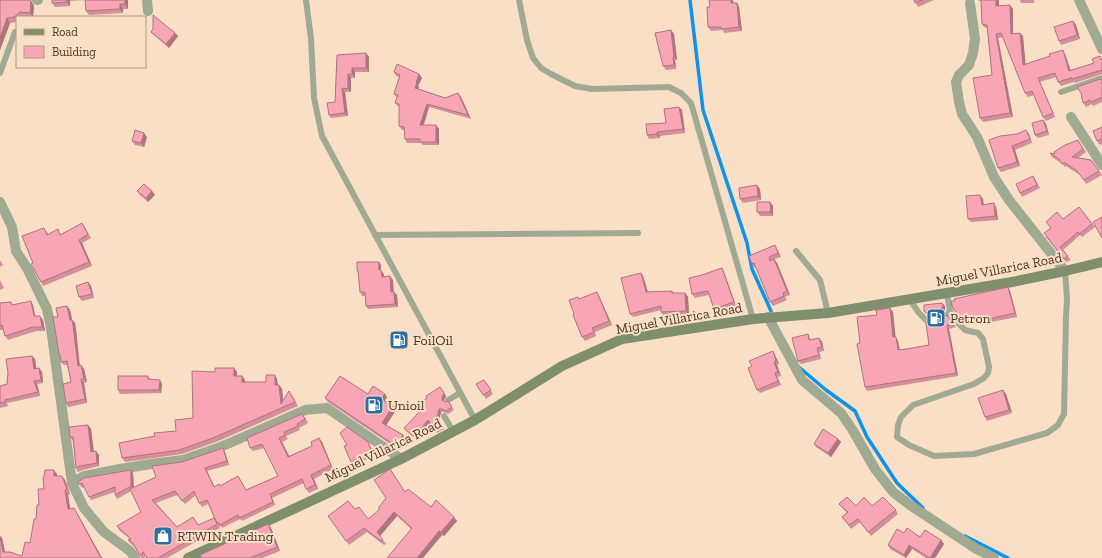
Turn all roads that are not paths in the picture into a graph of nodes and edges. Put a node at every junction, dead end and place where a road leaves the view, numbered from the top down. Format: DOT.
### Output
graph roads {
  1 [pos="147,0"];
  2 [pos="306,0"];
  3 [pos="519,0"];
  4 [pos="1079,0"];
  5 [pos="970,3"];
  6 [pos="148,11"];
  7 [pos="15,32"];
  8 [pos="1102,49"];
  9 [pos="0,73"];
  10 [pos="1102,78"];
  11 [pos="1061,92"];
  12 [pos="1071,117"];
  13 [pos="1102,165"];
  14 [pos="0,202"];
  15 [pos="638,233"];
  16 [pos="375,235"];
  17 [pos="796,251"];
  18 [pos="1102,262"];
  19 [pos="1065,271"];
  20 [pos="947,294"];
  21 [pos="910,300"];
  22 [pos="950,311"];
  23 [pos="828,313"];
  24 [pos="768,317"];
  25 [pos="945,318"];
  26 [pos="753,319"];
  27 [pos="928,322"];
  28 [pos="460,393"];
  29 [pos="448,400"];
  30 [pos="444,416"];
  31 [pos="474,420"];
  32 [pos="454,431"];
  33 [pos="400,459"];
  34 [pos="72,483"];
  35 [pos="194,557"];
  36 [pos="135,558"];
  37 [pos="994,558"];
  1 -- 6 [label="street"];
  2 -- 16 [label="lane"];
  3 -- 26 [label="lane"];
  4 -- 8 [label="street"];
  5 -- 19 [label="street"];
  7 -- 9 [label="lane"];
  10 -- 11 [label="lane"];
  12 -- 13 [label="street"];
  14 -- 34 [label="street"];
  15 -- 16 [label="lane"];
  16 -- 28 [label="lane"];
  17 -- 23 [label="lane"];
  18 -- 19 [label="main road, Miguel Villarica Road"];
  19 -- 20 [label="main road, Miguel Villarica Road"];
  19 -- 22 [label="lane"];
  20 -- 21 [label="main road, Miguel Villarica Road"];
  20 -- 22 [label="lane"];
  21 -- 23 [label="main road, Miguel Villarica Road"];
  21 -- 27 [label="lane"];
  22 -- 25 [label="lane"];
  23 -- 24 [label="main road, Miguel Villarica Road"];
  24 -- 26 [label="main road, Miguel Villarica Road"];
  24 -- 37 [label="street"];
  26 -- 31 [label="main road, Miguel Villarica Road"];
  28 -- 29 [label="lane"];
  28 -- 31 [label="lane"];
  30 -- 32 [label="lane"];
  31 -- 32 [label="main road, Miguel Villarica Road"];
  32 -- 33 [label="main road, Miguel Villarica Road"];
  33 -- 34 [label="street"];
  33 -- 35 [label="main road, Miguel Villarica Road"];
  34 -- 36 [label="street"];
}
